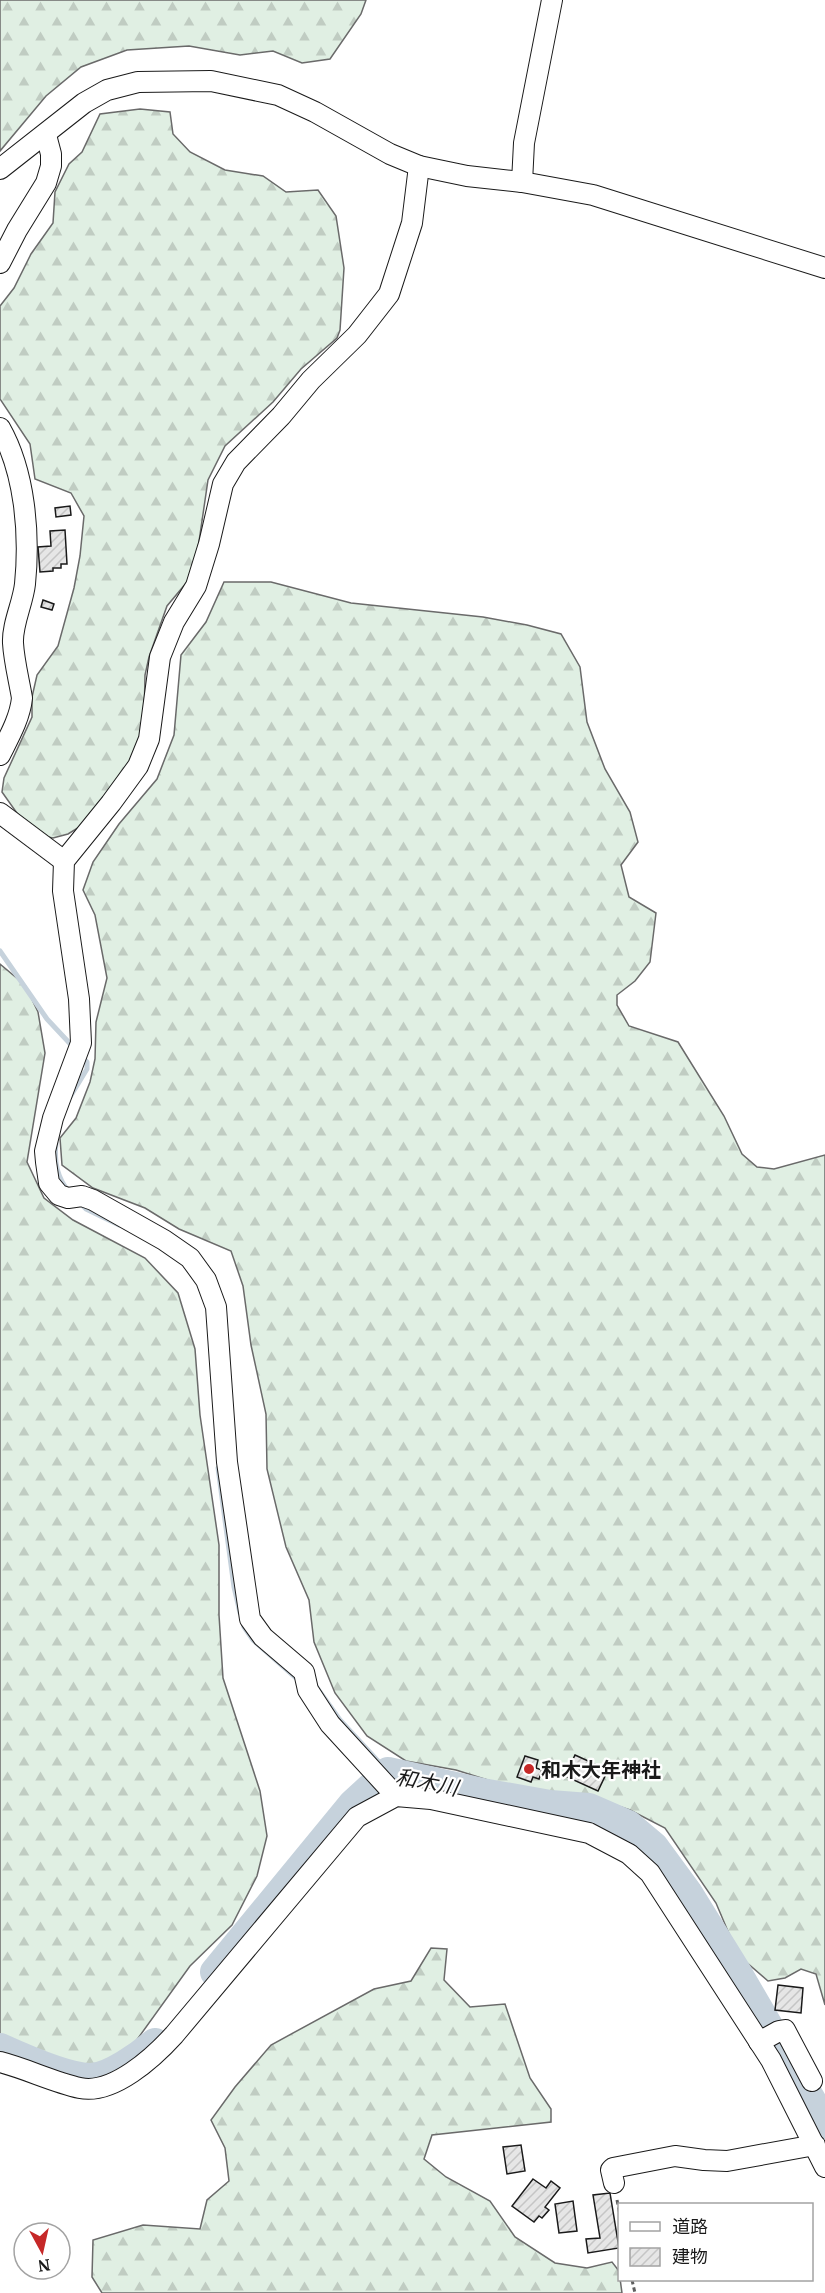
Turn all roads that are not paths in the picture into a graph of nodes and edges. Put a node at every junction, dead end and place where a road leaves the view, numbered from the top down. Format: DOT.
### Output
graph roads {
  1 [pos="552,0"];
  2 [pos="46,135"];
  3 [pos="419,166"];
  4 [pos="0,170"];
  5 [pos="522,182"];
  6 [pos="0,263"];
  7 [pos="825,268"];
  8 [pos="0,428"];
  9 [pos="0,755"];
  10 [pos="0,813"];
  11 [pos="64,861"];
  12 [pos="393,1792"];
  13 [pos="767,2038"];
  14 [pos="0,2062"];
  15 [pos="812,2081"];
  16 [pos="815,2145"];
  17 [pos="825,2167"];
  18 [pos="614,2183"];
  1 -- 5 [label="street"];
  2 -- 3 [label="street"];
  2 -- 4 [label="street"];
  2 -- 6 [label="street"];
  3 -- 5 [label="street"];
  3 -- 11 [label="street"];
  5 -- 7 [label="street"];
  8 -- 9 [label="street"];
  10 -- 11 [label="street"];
  11 -- 12 [label="street"];
  12 -- 13 [label="street"];
  12 -- 14 [label="street"];
  13 -- 15 [label="street"];
  13 -- 16 [label="street"];
  16 -- 17 [label="street"];
  16 -- 18 [label="street"];
}
